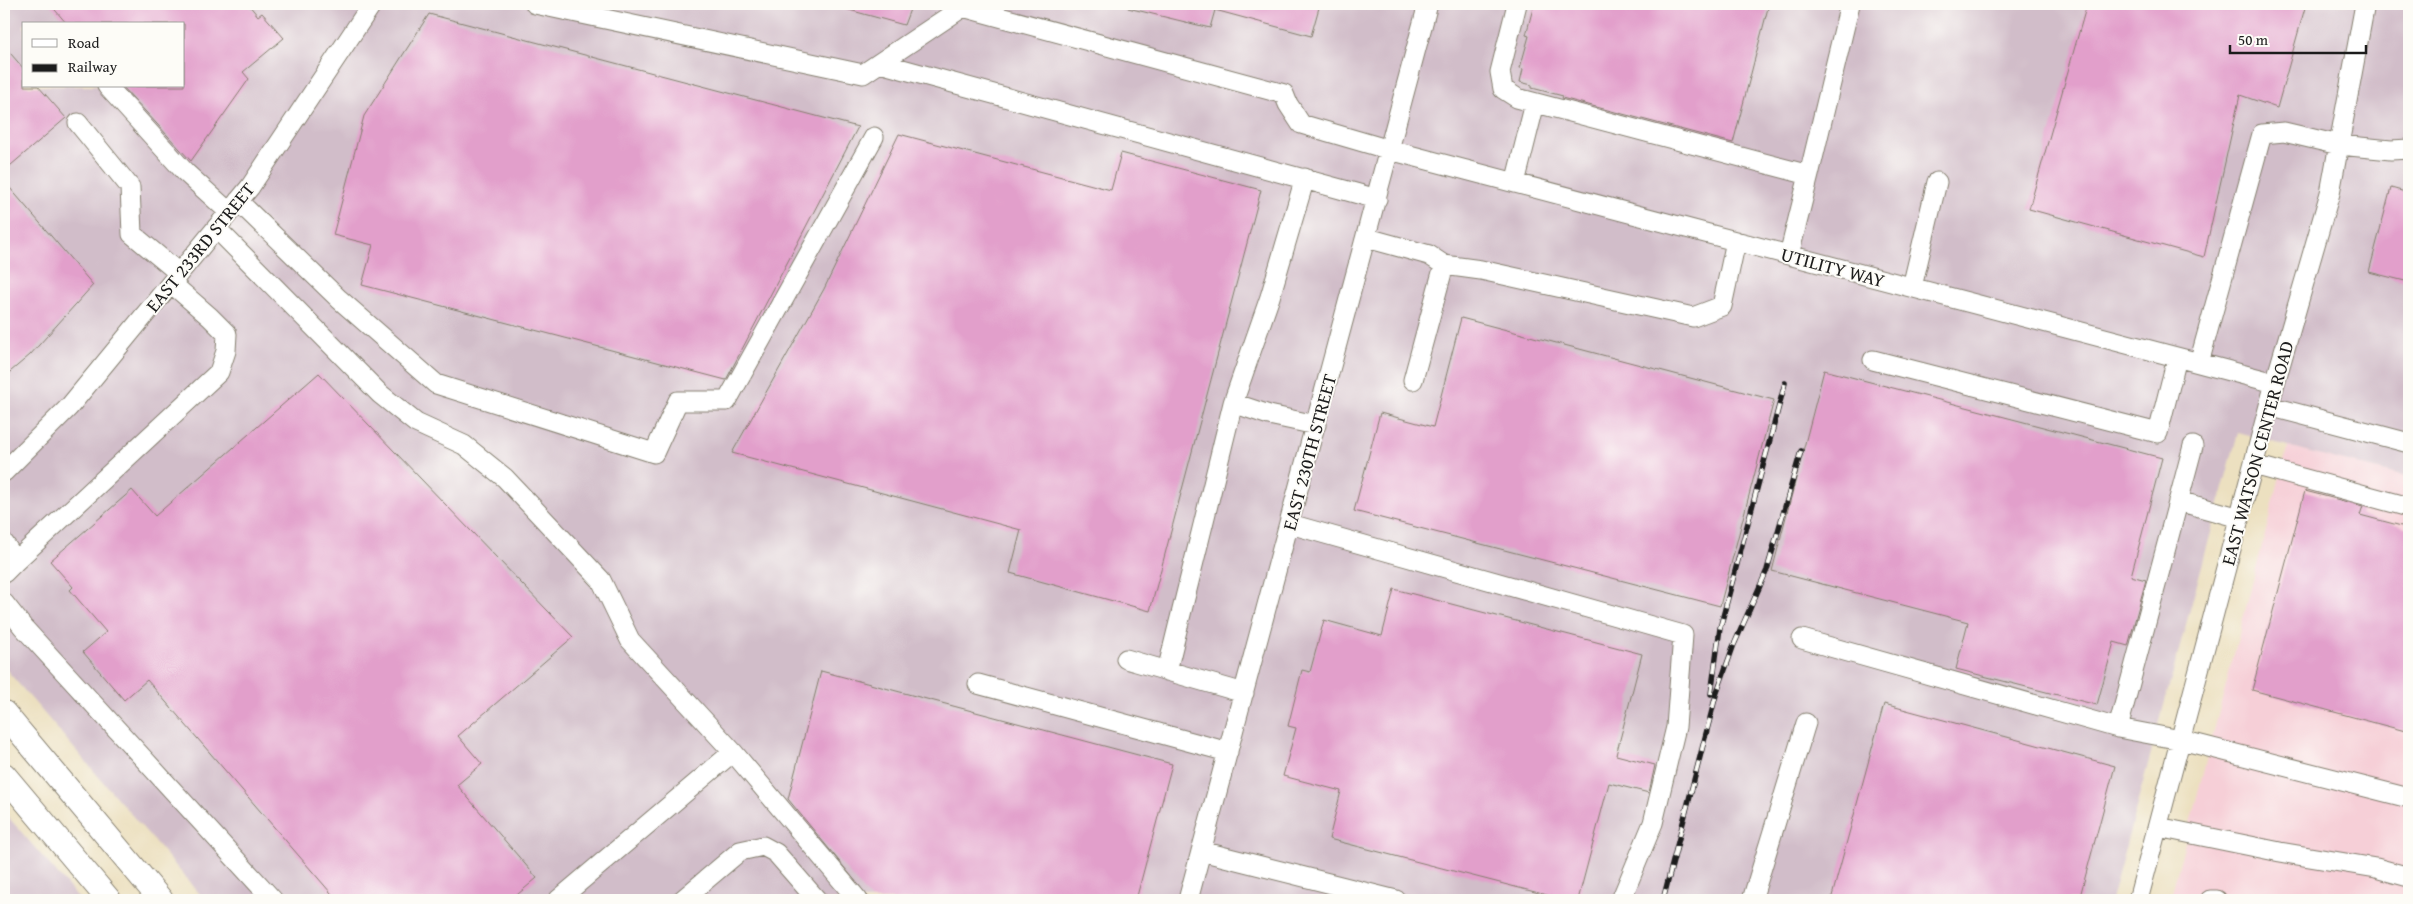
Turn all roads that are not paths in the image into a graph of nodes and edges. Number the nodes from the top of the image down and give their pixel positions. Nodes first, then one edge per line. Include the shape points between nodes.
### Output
1 (372, 4) edge
2 (535, 4) edge
3 (1428, 4) edge
4 (1517, 4) edge
5 (1850, 4) edge
6 (2365, 4) edge
7 (880, 63) junction
8 (109, 88) edge
9 (1535, 103) junction
10 (78, 123) dead end
11 (874, 136) dead end
12 (2339, 145) junction
13 (2409, 149) edge
14 (1390, 150) junction
15 (1809, 175) junction
16 (1304, 178) junction
17 (1937, 182) dead end
18 (1515, 183) junction
19 (1377, 199) junction
20 (234, 207) junction
21 (216, 228) junction
22 (1367, 238) junction
23 (1736, 241) junction
24 (1789, 255) junction
25 (1444, 265) junction
26 (175, 278) junction
27 (1912, 287) junction
28 (2177, 358) junction
29 (1873, 360) dead end
30 (2199, 363) junction
31 (1412, 380) dead end
32 (2275, 383) junction
33 (1233, 403) junction
34 (2269, 406) junction
35 (1316, 425) junction
36 (2409, 443) edge
37 (2193, 446) dead end
38 (2254, 465) junction
39 (4, 472) edge
40 (2178, 501) junction
41 (2409, 507) edge
42 (2240, 518) junction
43 (1290, 524) junction
44 (4, 543) edge
45 (10, 567) edge
46 (4, 603) edge
47 (1802, 639) dead end
48 (1126, 659) dead end
49 (1167, 671) junction
50 (978, 684) dead end
51 (1244, 693) junction
52 (4, 713) edge
53 (1806, 724) dead end
54 (2118, 728) junction
55 (2181, 740) junction
56 (733, 752) junction
57 (1228, 752) junction
58 (4, 775) edge
59 (2409, 798) edge
60 (2158, 827) junction
61 (1201, 851) junction
62 (2409, 877) edge
63 (109, 900) edge
64 (161, 900) edge
65 (272, 900) edge
66 (558, 900) edge
67 (682, 900) edge
68 (817, 900) edge
69 (858, 900) edge
70 (1188, 900) edge
71 (1396, 900) edge
72 (1621, 900) edge
73 (1752, 900) edge
74 (2138, 900) edge
75 (2210, 900) edge
76 (2217, 900) edge

1 - 20 street, EAST 233RD STREET
2 - 7 street, UTILITY WAY via 864,74
3 - 14 street, EAST 230TH STREET
4 - 9 street via 1500,72 1503,89 1517,98
5 - 15 street
6 - 12 street, EAST WATSON CENTER ROAD
7 - 14 street, UTILITY WAY via 962,7 1284,94 1301,124
7 - 16 street
8 - 20 street via 185,172
9 - 15 street
9 - 18 street
10 - 26 street via 130,187 132,234
11 - 20 street via 727,401 678,401 654,452 436,384
12 - 13 street
12 - 30 street via 2284,132 2262,134
12 - 32 street, EAST WATSON CENTER ROAD via 2330,193
14 - 18 street, UTILITY WAY
14 - 19 street, EAST 230TH STREET
15 - 24 street
16 - 19 street
16 - 33 street via 1270,297
17 - 27 street
18 - 23 street, UTILITY WAY
19 - 22 street, EAST 230TH STREET
20 - 21 street, EAST 233RD STREET
21 - 26 street, EAST 233RD STREET
21 - 56 street via 380,394 416,422 464,445 505,478 601,580 630,640
22 - 25 street via 1429,255
22 - 35 street, EAST 230TH STREET
23 - 24 street, UTILITY WAY
23 - 25 street via 1722,306 1693,317 1481,270
24 - 27 street, UTILITY WAY
25 - 31 street
26 - 39 street, EAST 233RD STREET via 69,407
26 - 45 street via 227,334 226,351 219,372
27 - 28 street, UTILITY WAY
28 - 29 street via 2158,433
28 - 30 street, UTILITY WAY
30 - 32 street, UTILITY WAY
32 - 34 street, EAST WATSON CENTER ROAD
33 - 35 street
33 - 49 street
34 - 36 street
34 - 38 street, EAST WATSON CENTER ROAD
35 - 43 street, EAST 230TH STREET
37 - 40 street
38 - 41 street
38 - 42 street, EAST WATSON CENTER ROAD
40 - 42 street
40 - 54 street
42 - 55 street, EAST WATSON CENTER ROAD
43 - 51 street, EAST 230TH STREET
43 - 72 street via 1683,635 1676,727 1652,823
44 - 45 street
46 - 65 street
47 - 54 street
48 - 49 street
49 - 51 street
50 - 57 street
51 - 57 street, EAST 230TH STREET
52 - 64 main road
53 - 73 street
54 - 55 street
55 - 59 street
55 - 60 street, EAST WATSON CENTER ROAD
56 - 66 street
56 - 69 street
57 - 61 street, EAST 230TH STREET
58 - 63 main road
60 - 62 street
60 - 74 street, EAST WATSON CENTER ROAD
61 - 70 street, EAST 230TH STREET
61 - 71 street
67 - 68 street via 740,851 763,846 776,853
75 - 76 street

